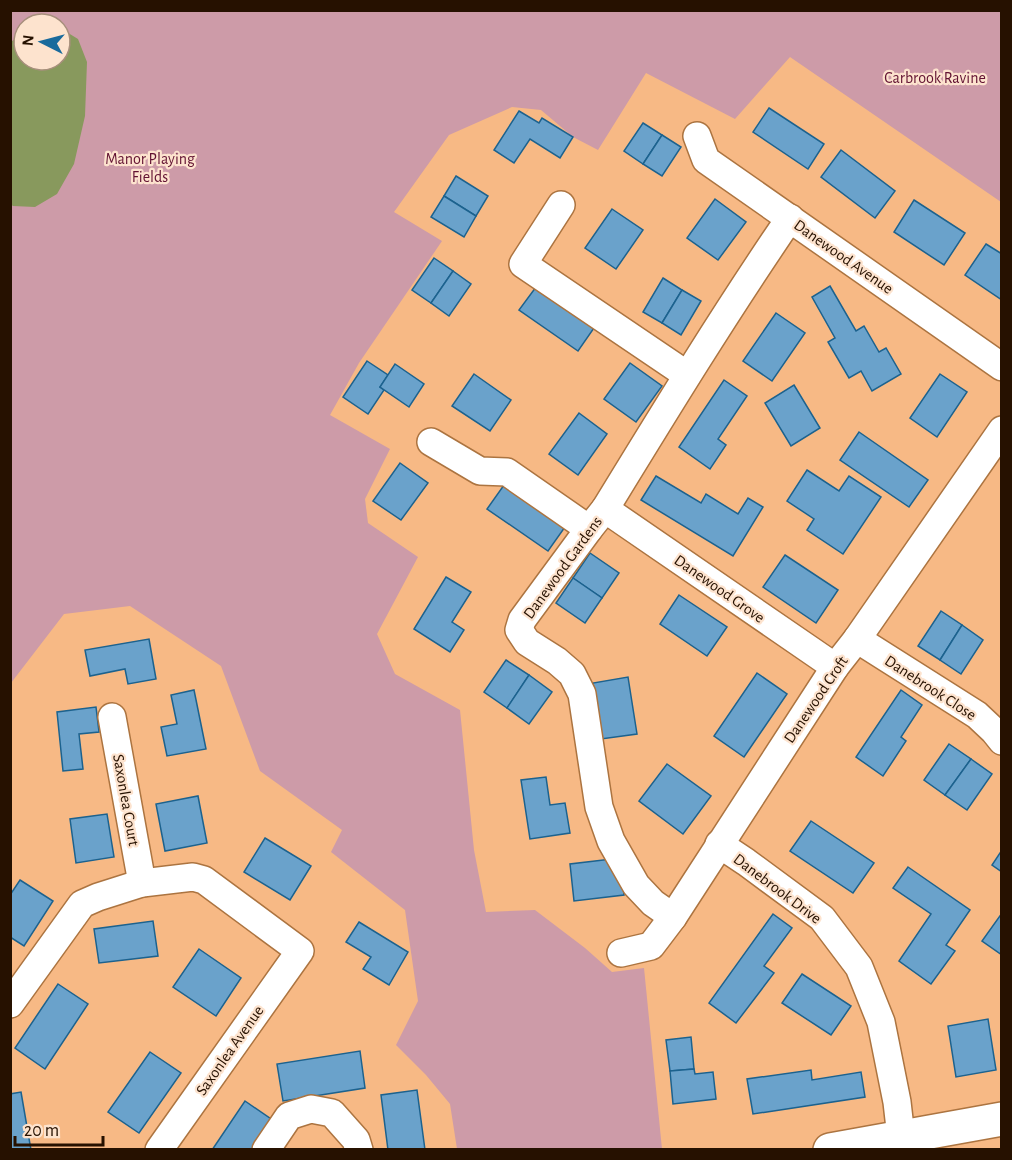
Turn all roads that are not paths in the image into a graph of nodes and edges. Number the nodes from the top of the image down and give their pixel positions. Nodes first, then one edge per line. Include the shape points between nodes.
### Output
1 (697, 136) dead end
2 (561, 205) dead end
3 (790, 218) junction
4 (1002, 367) edge
5 (687, 375) junction
6 (1002, 430) edge
7 (431, 442) dead end
8 (597, 519) junction
9 (857, 639) junction
10 (836, 668) junction
11 (112, 717) dead end
12 (1002, 741) edge
13 (719, 844) junction
14 (142, 883) junction
15 (673, 917) junction
16 (621, 953) dead end
17 (10, 1004) edge
18 (1002, 1119) edge
19 (887, 1142) edge
20 (159, 1149) edge
21 (266, 1149) edge
22 (359, 1149) edge
23 (830, 1149) edge

1 - 3 street, Danewood Avenue via 706,160
2 - 5 street via 524,264
3 - 4 street, Danewood Avenue
3 - 5 street, Danewood Gardens
5 - 8 street, Danewood Gardens
6 - 9 street, Danewood Croft
7 - 8 street, Danewood Grove via 480,471 507,472
8 - 10 street, Danewood Grove
8 - 15 street, Danewood Gardens via 522,620 519,630 527,642 572,674 582,694 599,807 611,841 636,885
9 - 10 street, Danewood Croft
9 - 12 street, Danebrook Close via 977,715
10 - 13 street, Danewood Croft
11 - 14 street, Saxonlea Court
13 - 15 street, Danewood Croft
13 - 19 street, Danebrook Drive via 822,918 859,967 881,1022 897,1102
14 - 17 street via 82,904
14 - 20 street, Saxonlea Avenue via 193,877 204,880 300,951
15 - 16 street, Danewood Croft via 651,946
18 - 19 street
19 - 23 street
21 - 22 street via 289,1116 311,1109 332,1113

